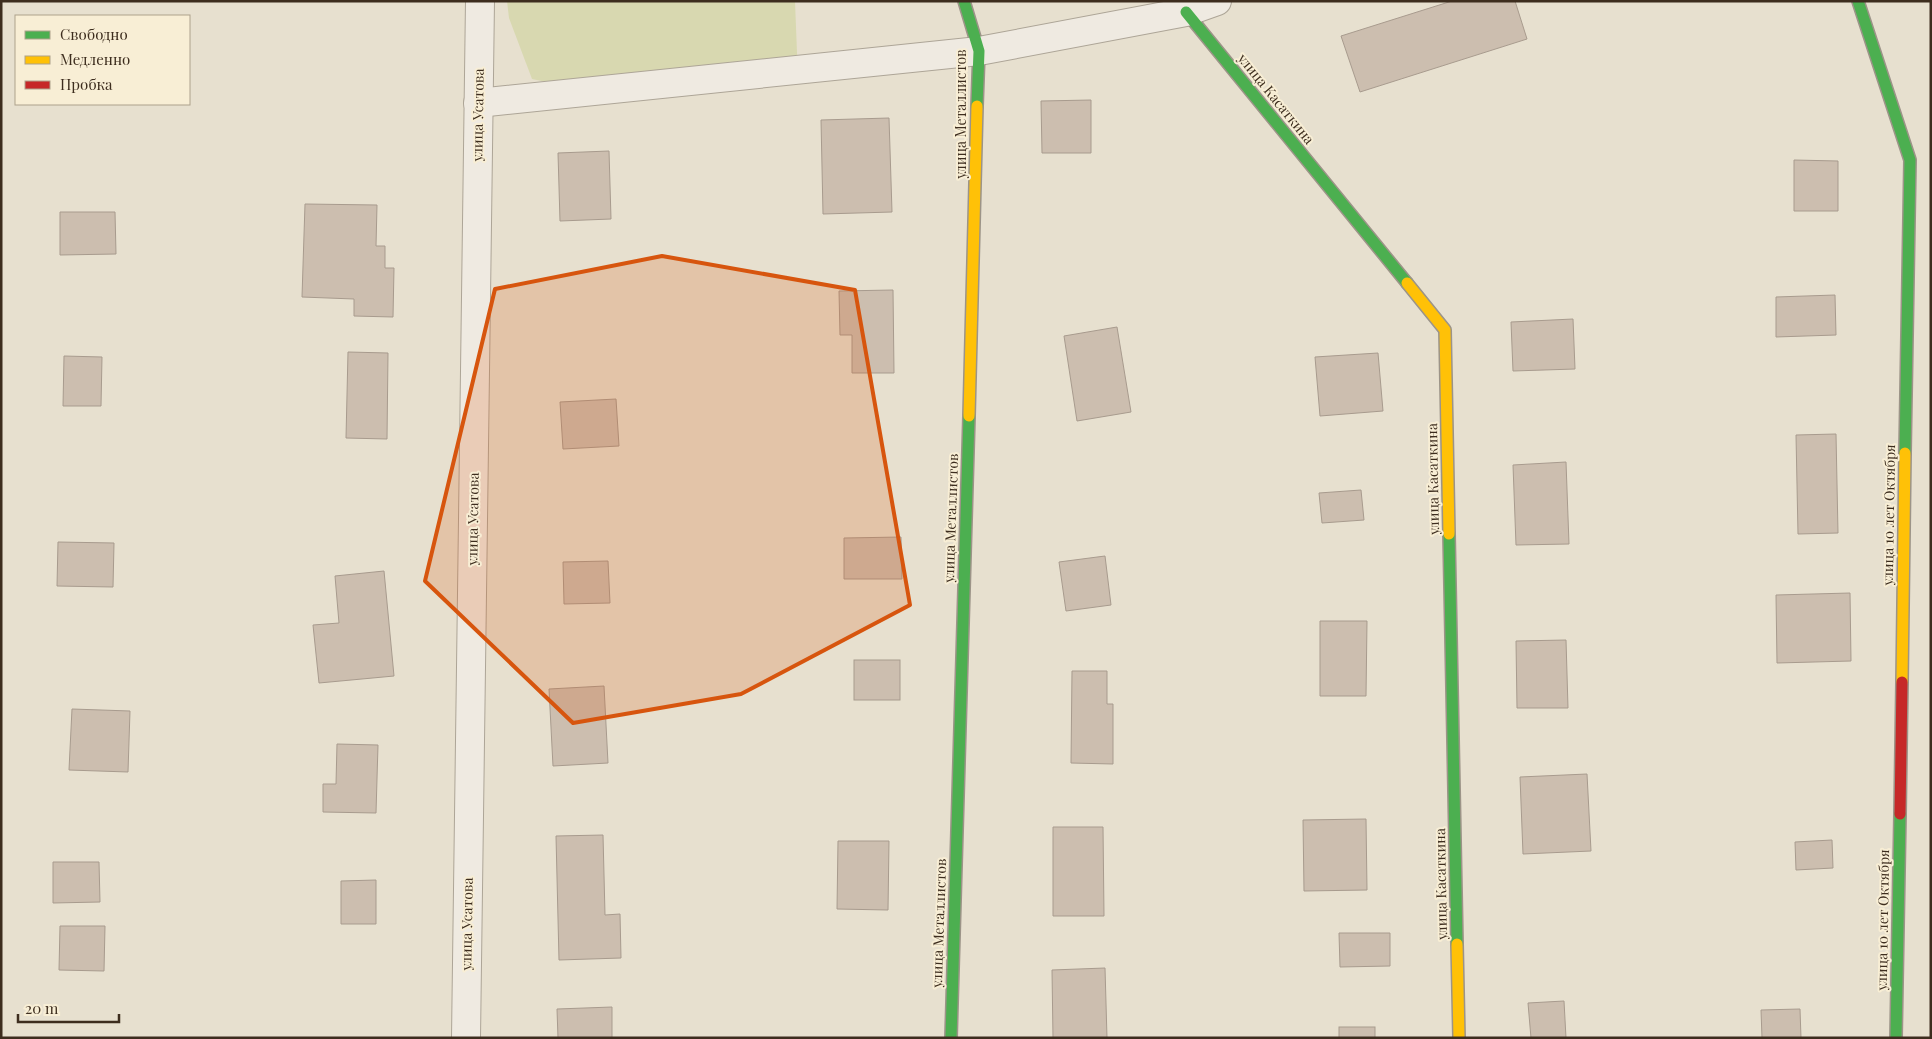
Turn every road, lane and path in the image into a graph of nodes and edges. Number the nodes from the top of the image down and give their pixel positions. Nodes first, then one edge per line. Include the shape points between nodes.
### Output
1 (480, 1) edge
2 (964, 1) edge
3 (1217, 1) edge
4 (1858, 1) edge
5 (1186, 12) junction
6 (979, 51) junction
7 (478, 103) junction
8 (466, 1038) edge
9 (951, 1038) edge
10 (1459, 1038) edge
11 (1896, 1038) edge

1 - 7 street, улица Усатова
2 - 6 street, улица Металлистов
3 - 5 street
4 - 11 street, улица 10 лет Октября via 1910,160
5 - 6 street
5 - 10 street, улица Касаткина via 1446,330
6 - 7 street
6 - 9 street, улица Металлистов
7 - 8 street, улица Усатова

